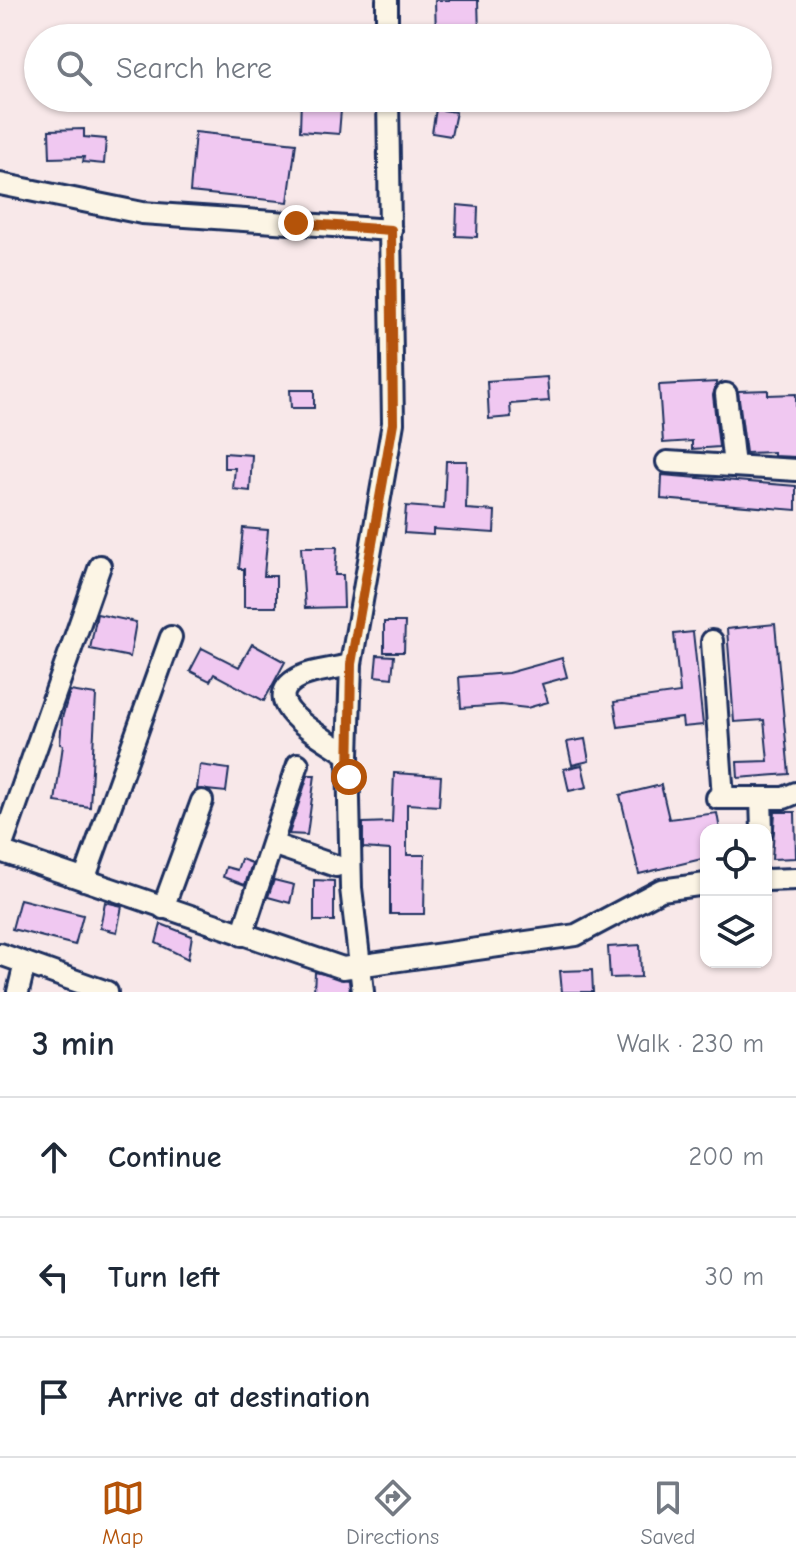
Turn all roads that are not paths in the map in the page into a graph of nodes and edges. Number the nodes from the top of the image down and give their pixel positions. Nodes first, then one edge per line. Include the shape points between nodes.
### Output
1 (387, 0) edge
2 (387, 24) edge
3 (388, 112) edge
4 (0, 184) edge
5 (391, 230) junction
6 (726, 394) dead end
7 (667, 462) dead end
8 (734, 466) junction
9 (796, 470) edge
10 (100, 566) dead end
11 (171, 637) dead end
12 (712, 641) dead end
13 (351, 664) junction
14 (348, 755) junction
15 (298, 764) dead end
16 (796, 793) edge
17 (761, 798) junction
18 (202, 801) dead end
19 (762, 824) edge
20 (272, 844) junction
21 (0, 851) edge
22 (336, 866) dead end
23 (796, 879) edge
24 (84, 880) junction
25 (772, 880) edge
26 (700, 885) edge
27 (163, 908) junction
28 (242, 935) junction
29 (0, 954) edge
30 (25, 963) junction
31 (360, 965) junction
32 (18, 992) edge
33 (107, 992) edge
34 (363, 992) edge

1 - 2 street
3 - 5 street
4 - 5 street via 142,213
5 - 13 street via 393,423
6 - 8 street
7 - 8 street
8 - 9 street
10 - 21 street
11 - 24 street
12 - 17 street via 720,798
13 - 14 street
13 - 14 street via 306,674 292,682 282,698 296,718
14 - 31 street via 351,888
15 - 20 street
16 - 17 street
17 - 19 street
18 - 27 street
20 - 22 street
20 - 28 street
21 - 24 street
23 - 25 street
24 - 27 street
26 - 31 street via 661,890 576,935
27 - 28 street
28 - 31 street via 320,963
29 - 30 street
30 - 32 street
30 - 33 street
31 - 34 street

